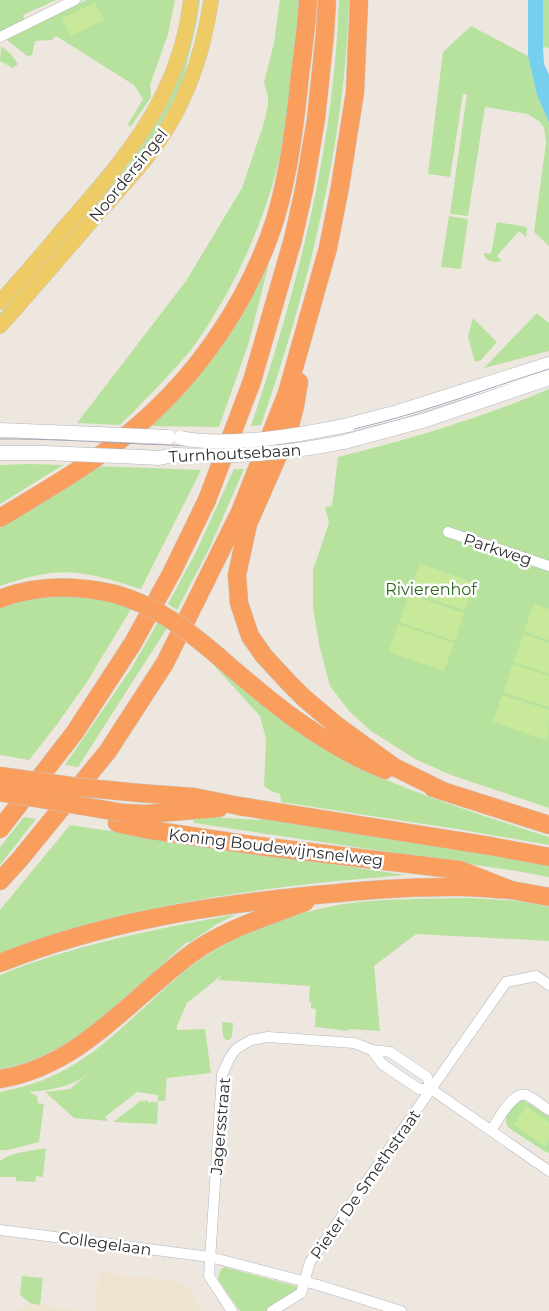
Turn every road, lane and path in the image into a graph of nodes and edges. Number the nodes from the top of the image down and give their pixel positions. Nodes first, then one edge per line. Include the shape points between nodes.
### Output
1 (75, 0) edge
2 (191, 0) edge
3 (211, 0) edge
4 (308, 0) edge
5 (327, 0) edge
6 (359, 0) edge
7 (0, 37) edge
8 (0, 302) edge
9 (309, 317) junction
10 (0, 326) edge
11 (549, 364) edge
12 (549, 378) edge
13 (0, 430) edge
14 (0, 453) edge
15 (0, 518) edge
16 (448, 532) dead end
17 (549, 566) edge
18 (0, 599) edge
19 (0, 776) edge
20 (443, 791) junction
21 (0, 792) edge
22 (0, 804) edge
23 (239, 806) junction
24 (121, 818) junction
25 (549, 825) edge
26 (0, 829) edge
27 (549, 857) edge
28 (0, 881) edge
29 (511, 890) junction
30 (327, 894) junction
31 (549, 897) edge
32 (0, 963) edge
33 (549, 985) edge
34 (0, 1079) edge
35 (431, 1089) junction
36 (549, 1110) edge
37 (491, 1130) junction
38 (548, 1169) edge
39 (0, 1230) edge
40 (210, 1257) junction
41 (305, 1281) junction
42 (232, 1311) edge
43 (272, 1311) edge
44 (401, 1311) edge

1 - 7 street
2 - 8 main road, Noordersingel via 180,53 148,124 122,162
3 - 10 main road, Noordersingel via 203,42 188,89 160,138
4 - 15 highway via 294,131 282,193 258,263 234,310 191,370 140,424 99,455
5 - 26 highway via 316,119 293,239 252,381 207,500 133,643 75,732
6 - 9 highway via 355,92 342,178 328,248
9 - 20 highway via 288,433 248,524 237,575 238,603 250,636 264,656 304,698 394,766
9 - 28 highway via 287,393 240,512 164,663 108,751
11 - 13 main road, Turnhoutsebaan, bridge via 398,412 304,433 199,441
12 - 14 main road, Turnhoutsebaan, bridge via 426,420 310,449 260,455 174,455 159,458
16 - 17 street, Parkweg
18 - 20 highway, bridge via 23,591 77,587 135,600 167,616 282,711 335,746 377,767
19 - 23 highway, bridge via 78,787 194,797
20 - 25 highway
21 - 24 highway, bridge
22 - 24 highway, Koning Boudewijnsnelweg
23 - 24 highway
23 - 27 highway
24 - 29 highway, Koning Boudewijnsnelweg via 144,829 460,870
29 - 30 highway via 461,887
29 - 31 highway, Koning Boudewijnsnelweg
30 - 32 highway via 245,902 149,920 46,946
30 - 34 highway via 220,936 182,961 75,1049 24,1074
33 - 35 street, Pieter De Smethstraat via 536,976 506,982
35 - 37 street, Jagersstraat
35 - 40 street, Jagersstraat via 426,1077 390,1052 354,1043 268,1037 243,1043 228,1059 222,1075
35 - 41 street, Pieter De Smethstraat via 310,1262
36 - 37 street via 527,1096 519,1095
37 - 38 street, Jagersstraat
39 - 40 street, Collegelaan
40 - 41 street, Collegelaan
40 - 42 street via 209,1276
41 - 43 street via 301,1293
41 - 44 street, Collegelaan

